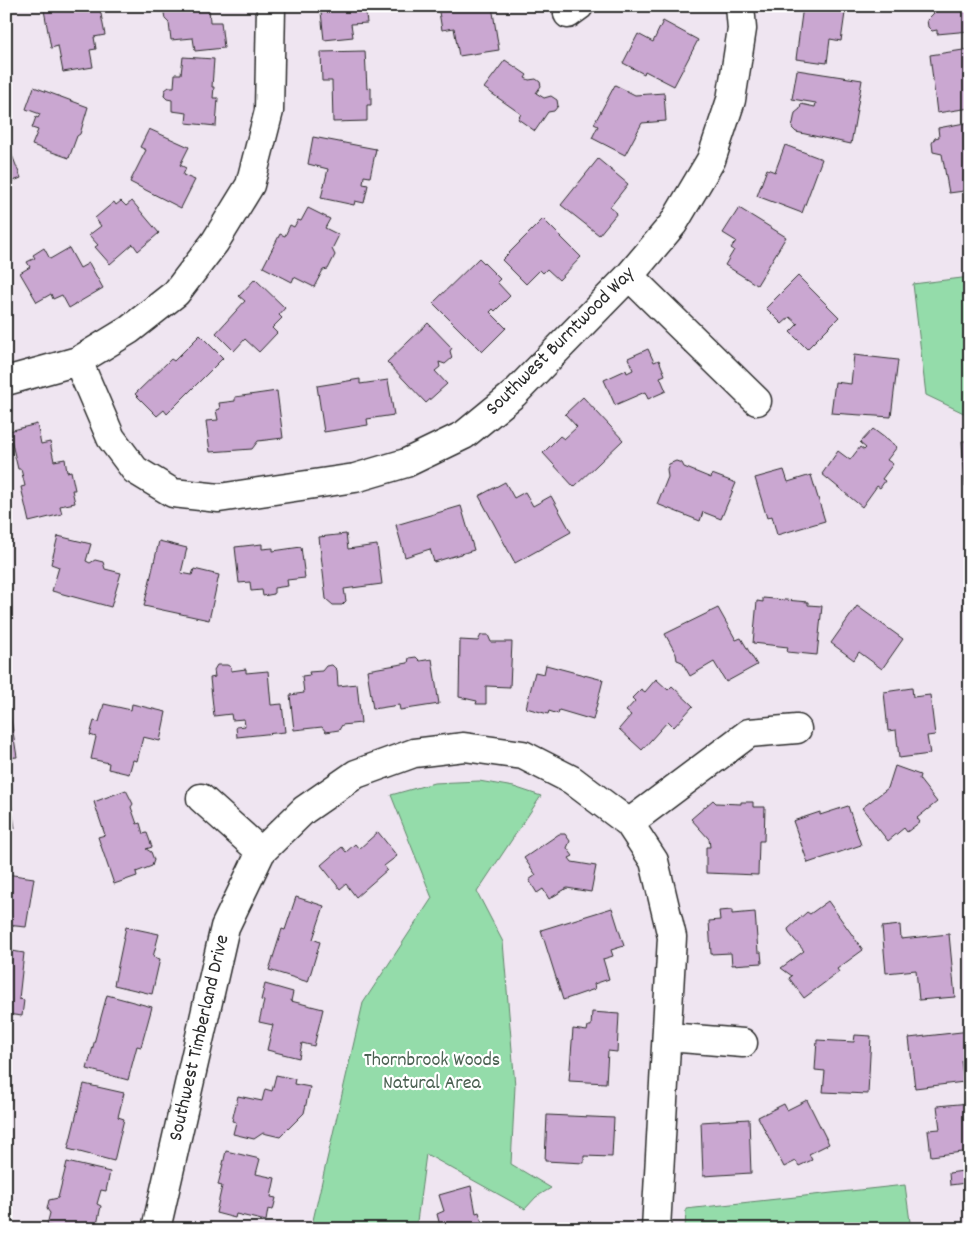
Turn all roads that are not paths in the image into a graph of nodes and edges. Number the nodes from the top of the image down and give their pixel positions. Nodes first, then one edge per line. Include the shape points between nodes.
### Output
1 (271, 6) edge
2 (740, 6) edge
3 (629, 276) junction
4 (78, 360) junction
5 (6, 381) edge
6 (756, 401) dead end
7 (797, 729) dead end
8 (201, 798) dead end
9 (629, 823) junction
10 (261, 852) junction
11 (668, 1037) junction
12 (743, 1043) dead end
13 (156, 1229) edge
14 (656, 1229) edge

1 - 4 street via 269,111 250,185 215,242 176,293 128,330
2 - 3 street, Southwest Burntwood Way via 742,29 731,100 711,160 673,224
3 - 4 street, Southwest Burntwood Way via 514,394 464,435 406,463 355,478 219,498 173,493 135,470 111,438
3 - 6 street
4 - 5 street
7 - 9 street via 749,733
8 - 10 street
9 - 10 street, Southwest Timberland Drive via 572,780 523,756 477,748 439,749 414,753 356,774 304,810
9 - 11 street, Southwest Timberland Drive via 654,861 672,937
10 - 13 street, Southwest Timberland Drive via 225,927
11 - 12 street
11 - 14 street, Southwest Timberland Drive

